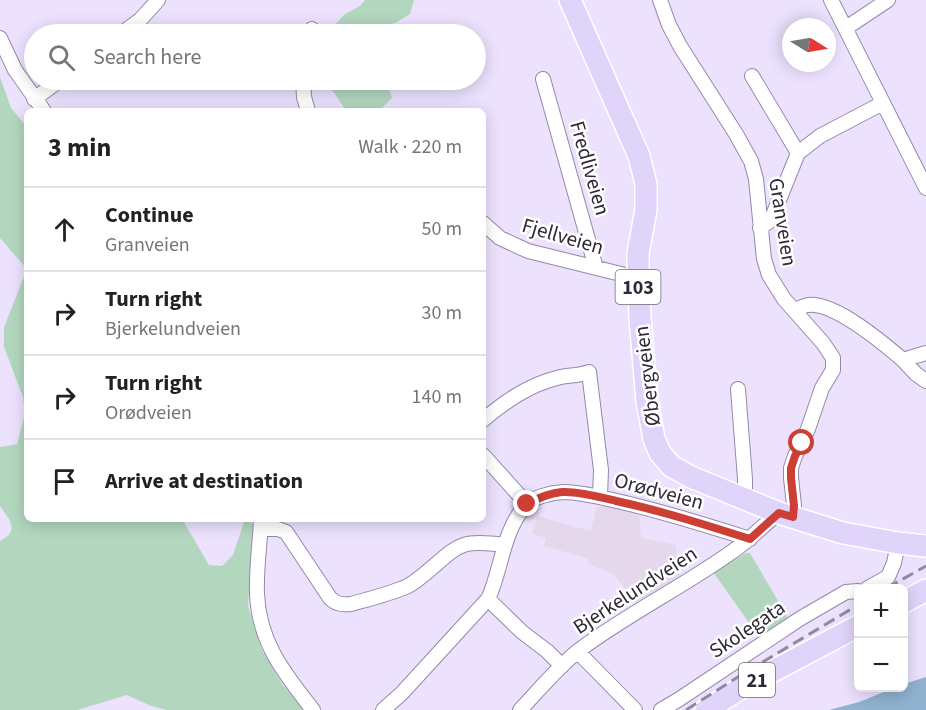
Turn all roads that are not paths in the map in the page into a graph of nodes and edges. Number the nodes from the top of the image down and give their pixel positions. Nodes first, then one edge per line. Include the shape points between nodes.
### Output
1 (570, 0) edge
2 (661, 0) edge
3 (831, 0) edge
4 (888, 0) edge
5 (155, 2) edge
6 (135, 24) edge
7 (846, 28) junction
8 (0, 38) edge
9 (752, 76) dead end
10 (543, 79) dead end
11 (24, 84) edge
12 (28, 90) edge
13 (46, 90) edge
14 (304, 90) edge
15 (34, 99) junction
16 (883, 103) junction
17 (42, 108) edge
18 (307, 108) edge
19 (798, 153) junction
20 (926, 188) edge
21 (486, 226) edge
22 (760, 228) junction
23 (596, 268) junction
24 (638, 278) junction
25 (795, 310) junction
26 (926, 353) edge
27 (903, 360) junction
28 (926, 381) edge
29 (738, 389) dead end
30 (486, 418) edge
31 (486, 458) edge
32 (600, 497) junction
33 (745, 499) junction
34 (527, 504) junction
35 (786, 515) junction
36 (261, 524) edge
37 (750, 539) junction
38 (898, 543) junction
39 (504, 545) junction
40 (926, 546) edge
41 (875, 584) edge
42 (926, 590) edge
43 (854, 591) edge
44 (908, 599) edge
45 (488, 600) junction
46 (854, 629) edge
47 (578, 652) junction
48 (562, 666) junction
49 (313, 710) edge
50 (383, 710) edge
51 (520, 710) edge
52 (635, 710) edge
53 (661, 710) edge
54 (706, 710) edge

1 - 24 main road, Øbergveien / 103 via 643,170 647,197
2 - 22 street, Granveien via 680,46 751,161
3 - 7 street
4 - 7 street
5 - 6 street
7 - 16 street
8 - 11 street
9 - 19 street
10 - 23 street, Fredliveien
12 - 15 street
13 - 15 street
14 - 18 street
15 - 17 street
16 - 19 street via 820,136
16 - 20 street
19 - 22 street via 771,220
21 - 23 street, Fjellveien via 500,238 534,253
22 - 25 street, Granveien via 769,275
23 - 24 street, Fjellveien
24 - 33 main road, Øbergveien / 103 via 647,401 660,453 685,474
25 - 27 street via 809,305 832,311 871,334
25 - 35 street, Granveien via 834,362 791,468 794,506
26 - 27 street
27 - 28 street
29 - 33 street
30 - 32 street via 522,391 556,378 590,372 601,470
31 - 34 street
32 - 34 street, Orødveien via 564,492
32 - 37 street, Orødveien
33 - 35 main road, Øbergveien / 103
34 - 39 street
35 - 37 street, Bjerkelundveien
35 - 38 main road, 103 via 843,533
36 - 39 street via 286,532 330,598 345,605 409,585 462,545
36 - 49 street via 257,593 262,627 279,665
37 - 47 street, Bjerkelundveien
38 - 40 main road, 103
38 - 41 street via 888,577
39 - 45 street
42 - 44 main road
43 - 53 street, Skolegata via 846,592 801,618
45 - 48 street
45 - 50 street
46 - 54 main road, 21
47 - 48 street, Bjerkelundveien
47 - 52 street
48 - 51 street, Bjerkelundveien

